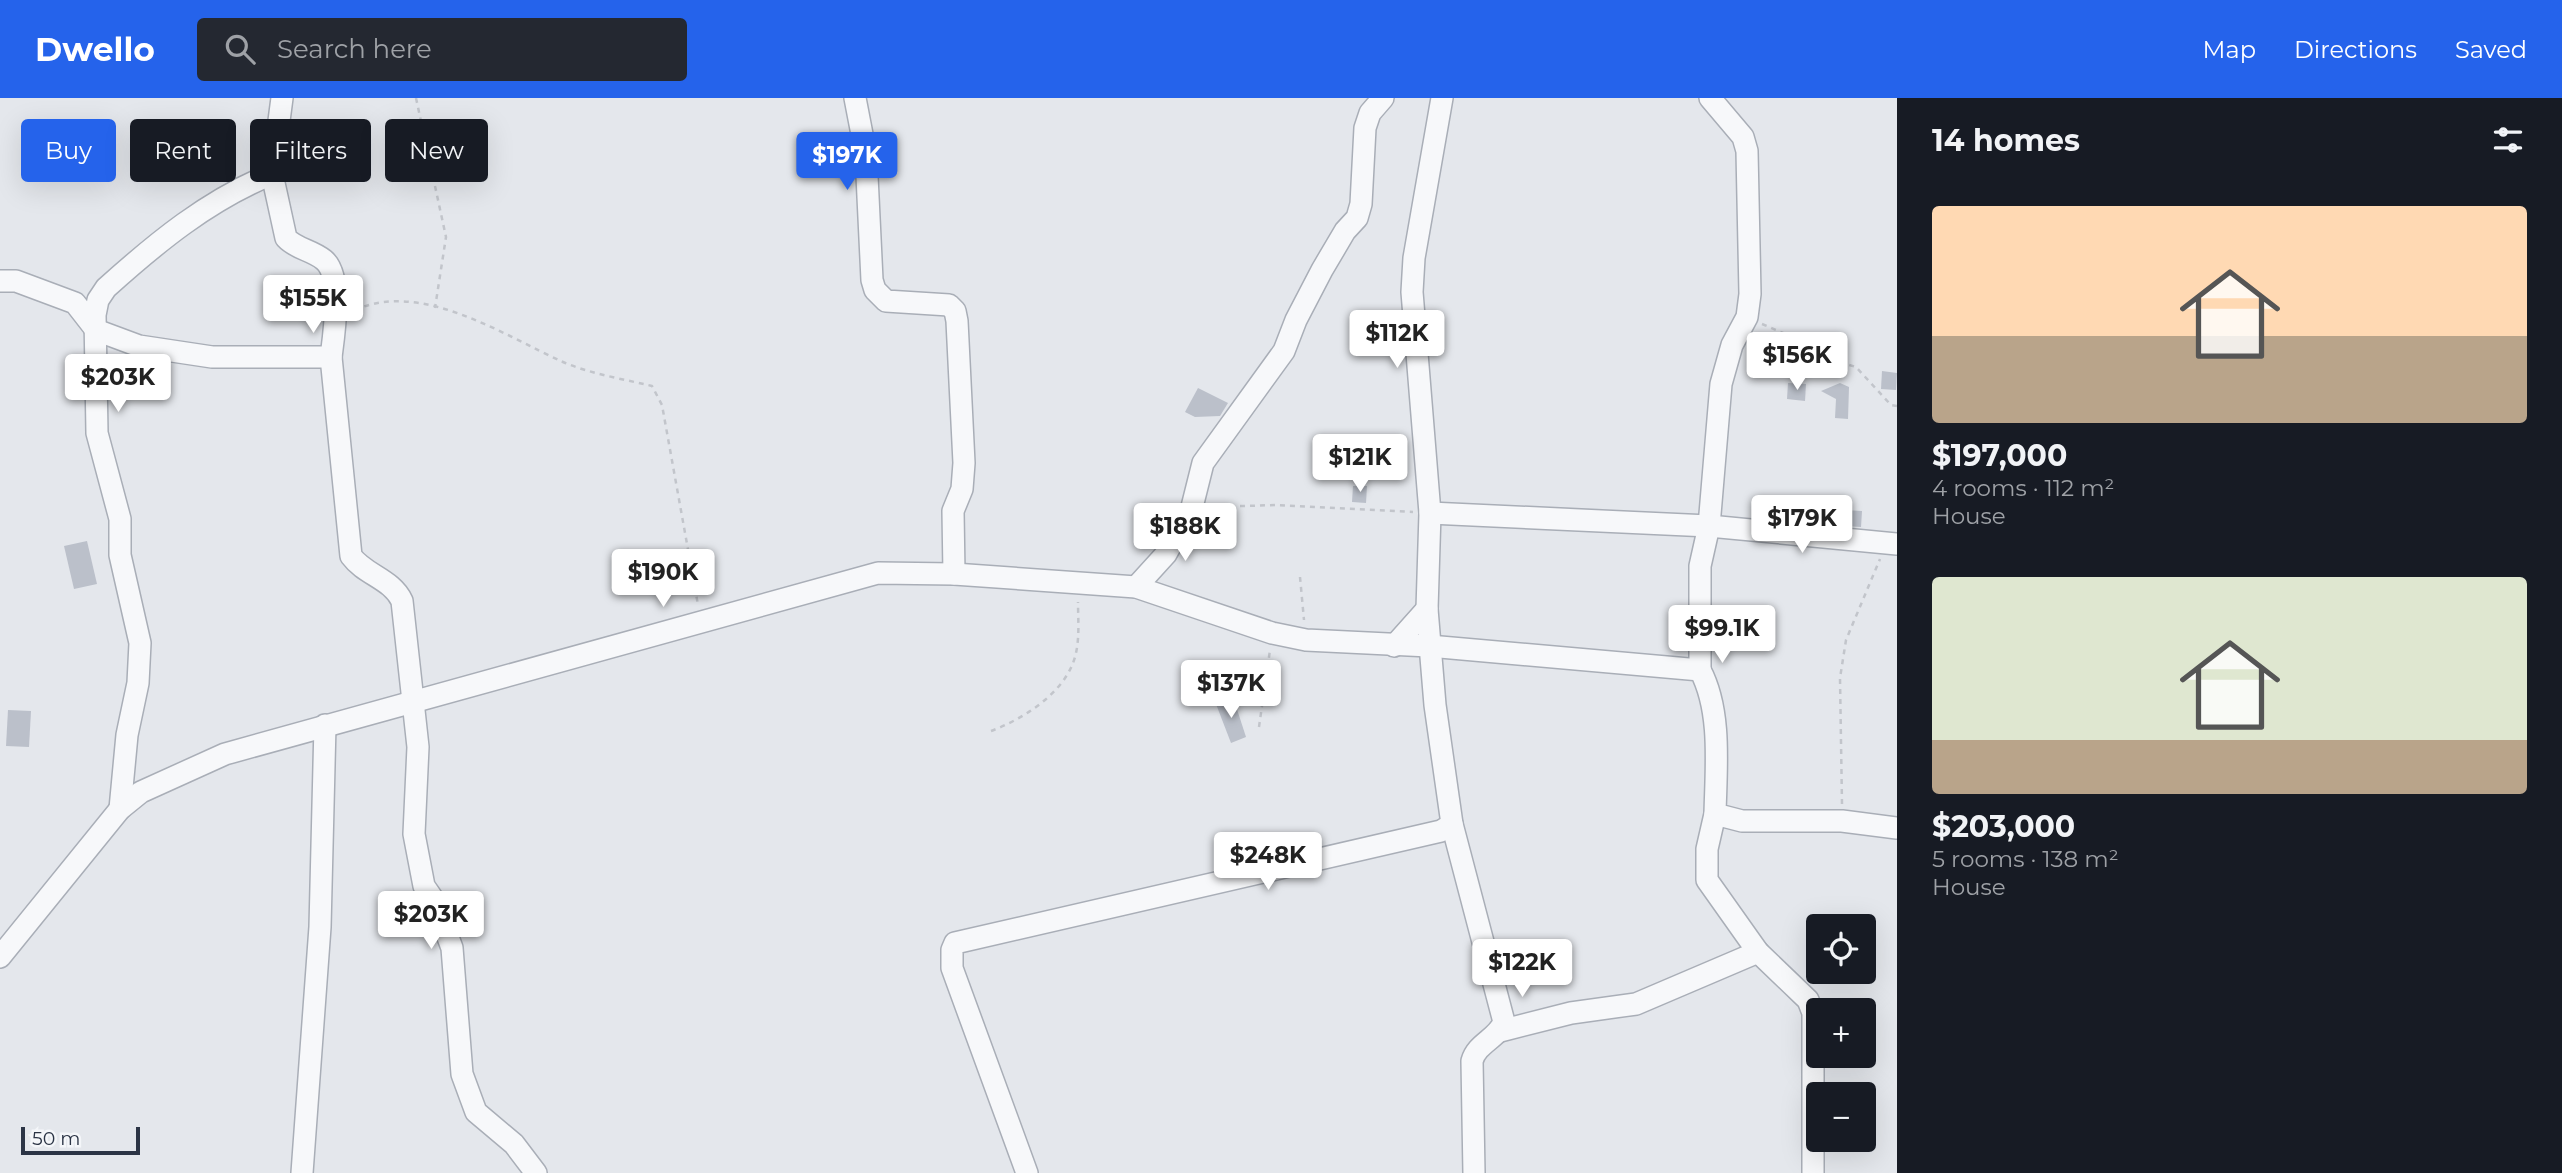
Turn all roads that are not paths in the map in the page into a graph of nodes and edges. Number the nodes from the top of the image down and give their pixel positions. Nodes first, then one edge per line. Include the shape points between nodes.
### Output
1 (282, 98) edge
2 (855, 98) edge
3 (1383, 98) edge
4 (1442, 98) edge
5 (1710, 98) edge
6 (279, 119) edge
7 (255, 182) edge
8 (274, 182) edge
9 (0, 281) edge
10 (96, 330) junction
11 (331, 357) junction
12 (1430, 513) junction
13 (1709, 526) junction
14 (1892, 543) edge
15 (954, 574) junction
16 (1136, 587) junction
17 (1427, 609) junction
18 (1394, 646) junction
19 (1429, 646) junction
20 (1700, 670) junction
21 (415, 700) junction
22 (325, 725) junction
23 (120, 809) junction
24 (1715, 814) junction
25 (1452, 824) junction
26 (1897, 828) edge
27 (1758, 952) junction
28 (0, 957) edge
29 (1500, 1031) junction
30 (302, 1173) edge
31 (536, 1173) edge
32 (1027, 1173) edge
33 (1474, 1173) edge
34 (1813, 1173) edge

1 - 6 street
2 - 15 street via 865,139 876,290 886,301 948,305 955,311 964,463 963,486 953,511
3 - 16 street via 1365,128 1360,212 1322,270 1284,351 1203,463 1192,507 1159,564
4 - 12 street via 1412,292
5 - 13 street via 1742,137 1747,151 1750,294 1746,317 1724,366
7 - 10 street via 214,202 106,288 98,300
8 - 11 street via 286,238 321,257 332,273 336,318
9 - 10 street via 16,281 75,303
10 - 11 street via 139,346 212,357
10 - 23 street via 97,433 120,519 120,555 140,643
11 - 21 street via 351,556 359,568 397,591 402,601
12 - 13 street
12 - 17 street
13 - 14 street
13 - 20 street via 1700,566
15 - 16 street
15 - 21 street via 878,573
16 - 18 street via 1272,633
17 - 18 street
17 - 19 street
18 - 19 street
19 - 20 street
19 - 25 street
20 - 24 street via 1714,717
21 - 22 street
21 - 31 street via 414,834 424,886 452,948 462,1074 476,1112 514,1144
22 - 23 street via 225,754 141,792
22 - 30 street via 320,927
23 - 28 street
24 - 26 street via 1742,821 1842,821
24 - 27 street via 1707,849 1707,880
25 - 29 street via 1503,1009
25 - 32 street via 1441,831 956,943 951,950 952,968
27 - 29 street via 1636,1004 1571,1013
27 - 34 street via 1808,1000 1813,1013
29 - 33 street via 1480,1047 1472,1061

